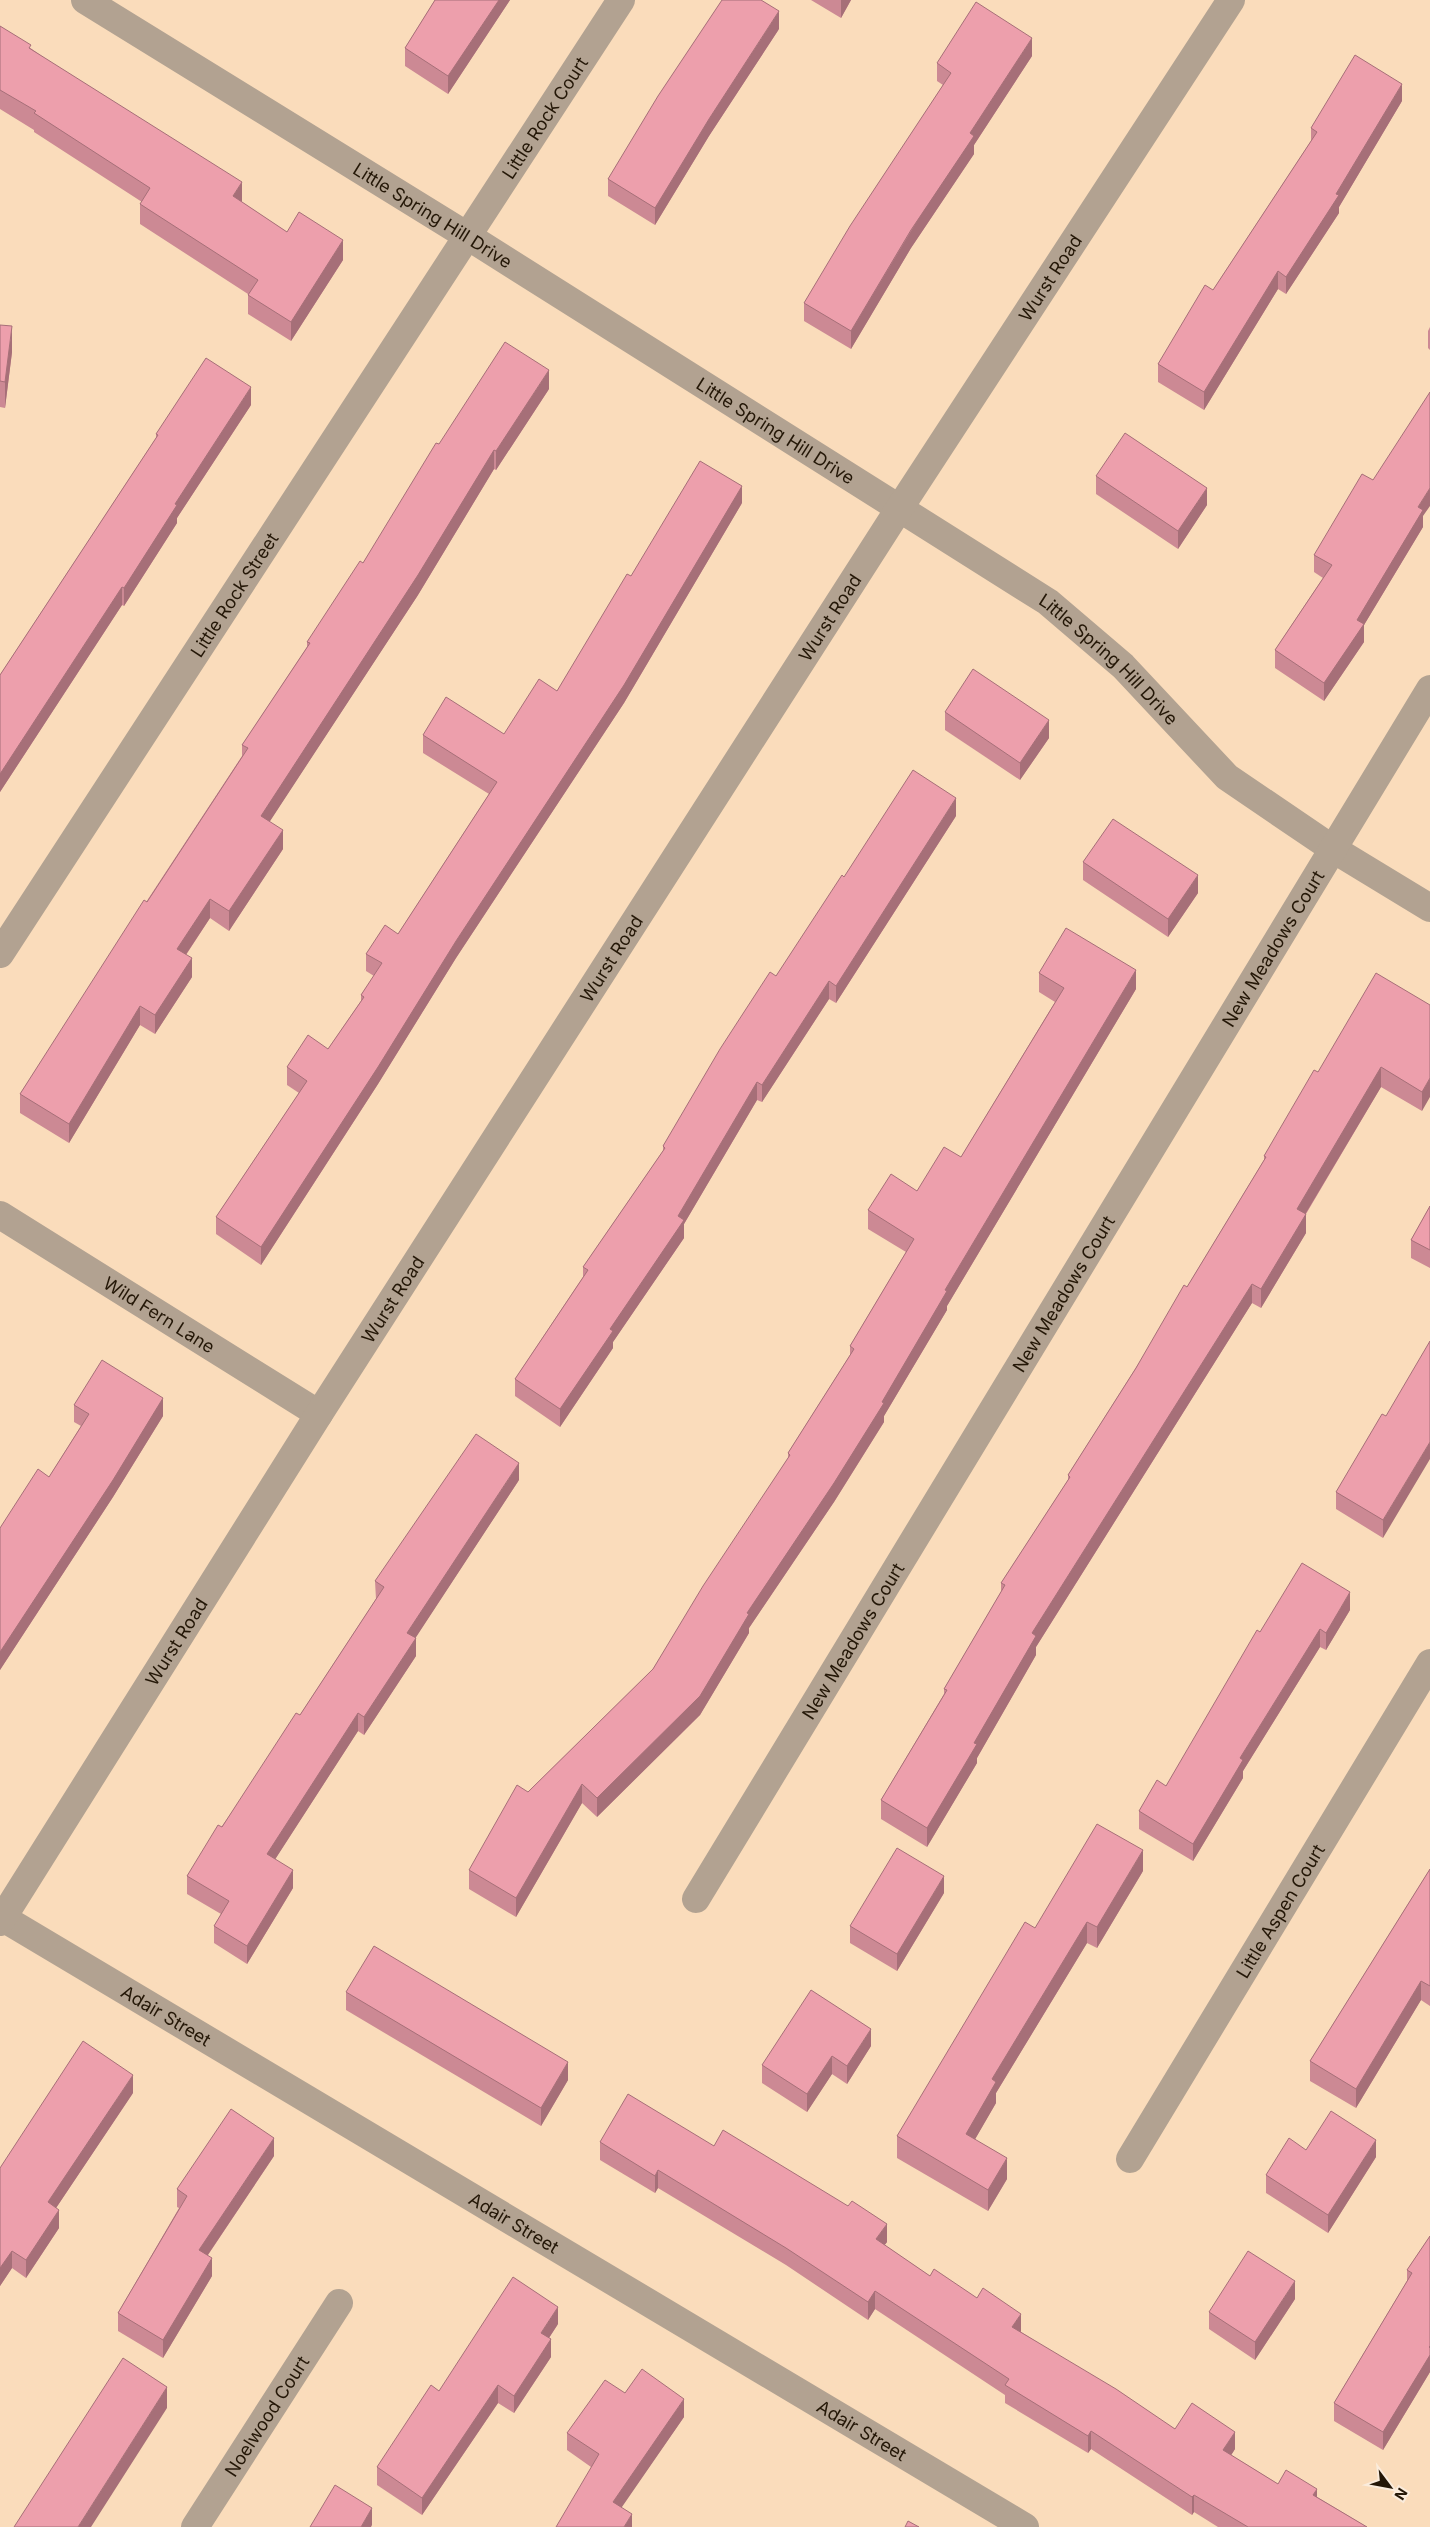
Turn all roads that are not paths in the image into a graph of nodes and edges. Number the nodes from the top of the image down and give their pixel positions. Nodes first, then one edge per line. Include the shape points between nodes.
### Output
1 (85, 0) edge
2 (622, 0) edge
3 (1231, 0) edge
4 (469, 236) junction
5 (899, 509) junction
6 (1430, 689) edge
7 (1333, 850) junction
8 (1430, 908) edge
9 (0, 954) edge
10 (0, 1215) edge
11 (319, 1414) junction
12 (1430, 1663) edge
13 (696, 1899) dead end
14 (1, 1920) edge
15 (1130, 2158) dead end
16 (339, 2304) dead end
17 (195, 2527) edge
18 (1025, 2527) edge

1 - 4 street, Little Spring Hill Drive
2 - 4 street, Little Rock Court
3 - 5 street, Wurst Road
4 - 5 street, Little Spring Hill Drive
4 - 9 street, Little Rock Street
5 - 7 street, Little Spring Hill Drive via 1048,602 1123,666 1227,778
5 - 11 street, Wurst Road
6 - 7 street, New Meadows Court
7 - 8 street, Little Spring Hill Drive
7 - 13 street, New Meadows Court
10 - 11 street, Wild Fern Lane
11 - 14 street, Wurst Road
12 - 15 street, Little Aspen Court
14 - 18 street, Adair Street
16 - 17 street, Noelwood Court

